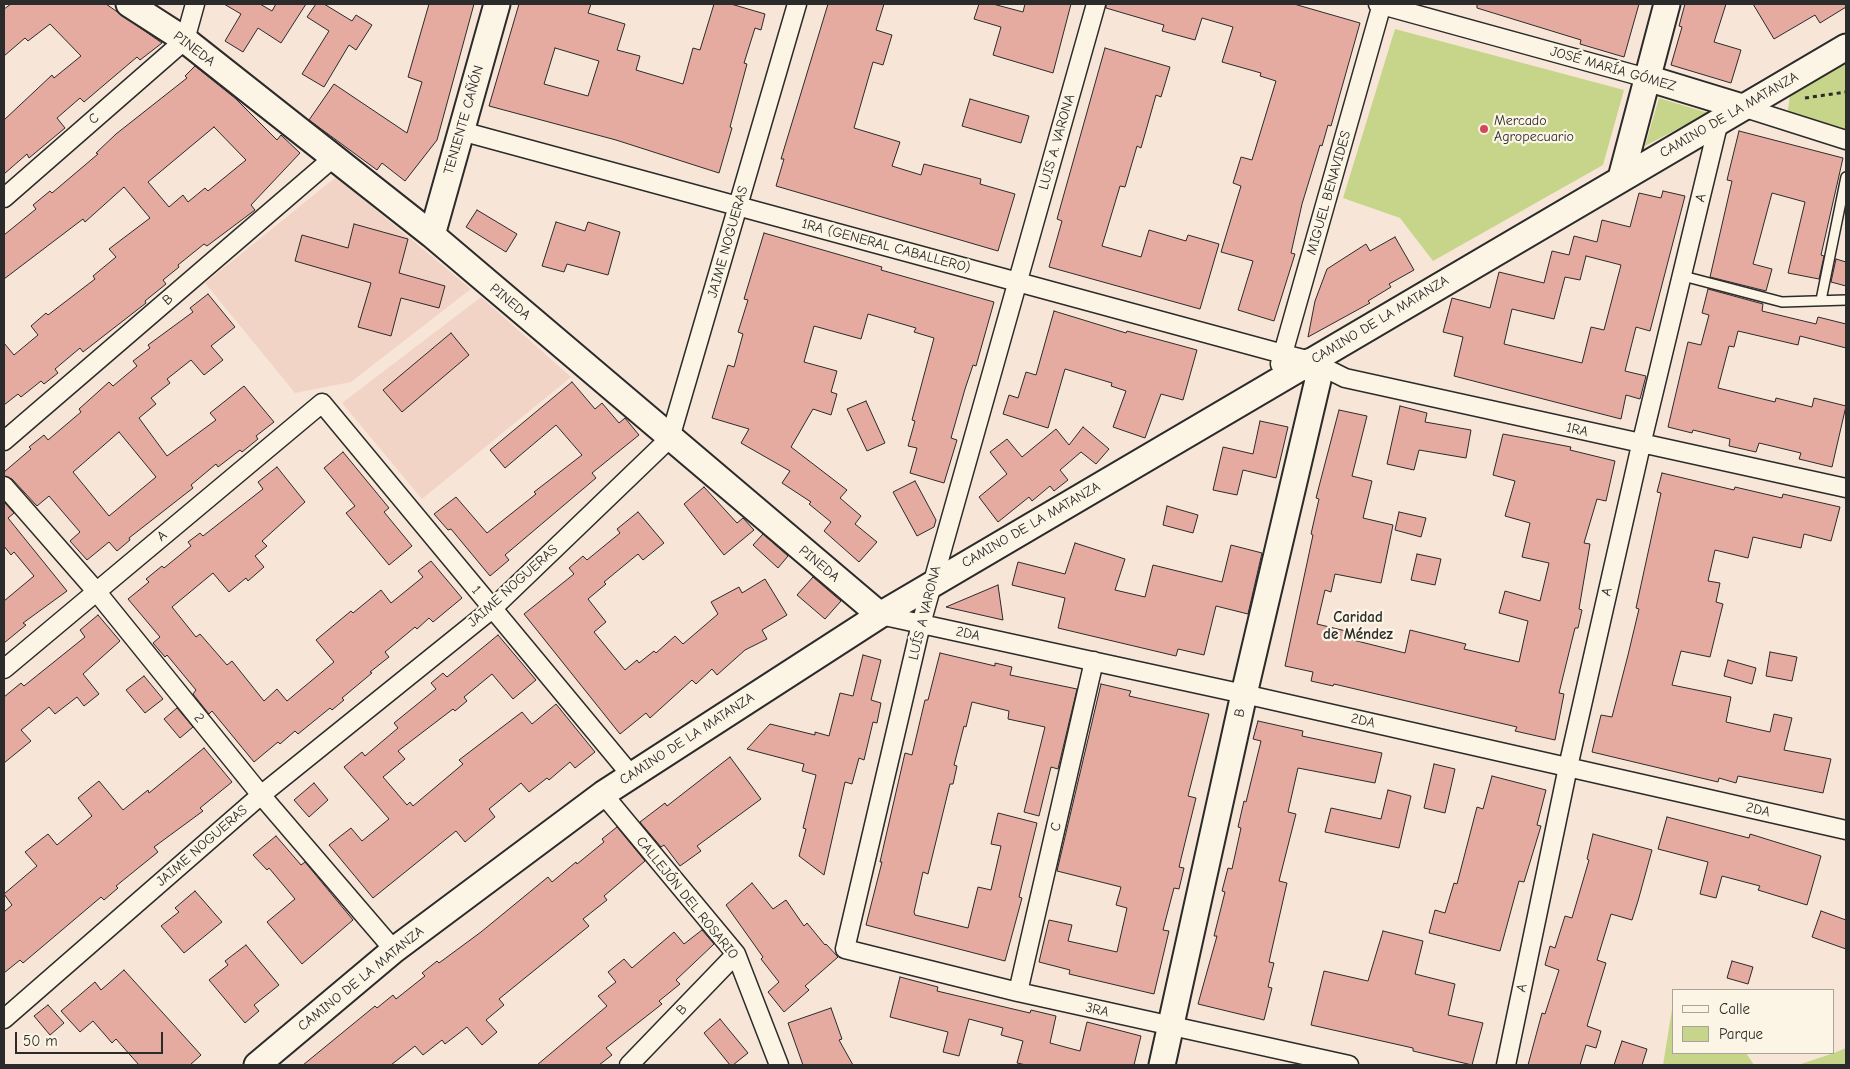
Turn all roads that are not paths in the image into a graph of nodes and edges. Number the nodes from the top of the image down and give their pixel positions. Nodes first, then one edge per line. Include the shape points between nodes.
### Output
1 (129, 4) edge
2 (195, 4) edge
3 (497, 4) edge
4 (797, 4) edge
5 (1096, 4) edge
6 (1381, 4) edge
7 (1667, 4) edge
8 (185, 40) junction
9 (1846, 47) edge
10 (1647, 78) junction
11 (1742, 107) junction
12 (1720, 120) junction
13 (461, 131) junction
14 (1846, 140) edge
15 (333, 158) junction
16 (1846, 177) edge
17 (1621, 178) junction
18 (4, 198) edge
19 (738, 206) junction
20 (432, 235) junction
21 (1683, 276) junction
22 (1018, 281) junction
23 (1821, 300) junction
24 (1846, 300) edge
25 (1283, 354) junction
26 (1311, 361) junction
27 (1275, 382) junction
28 (322, 403) joint
29 (670, 438) junction
30 (4, 442) edge
31 (1641, 444) junction
32 (4, 486) edge
33 (1846, 488) edge
34 (932, 584) junction
35 (96, 591) junction
36 (492, 609) junction
37 (880, 615) junction
38 (922, 624) junction
39 (1094, 661) junction
40 (4, 669) edge
41 (1244, 694) junction
42 (1568, 767) junction
43 (631, 775) junction
44 (603, 794) junction
45 (260, 795) junction
46 (1846, 830) edge
47 (845, 949) joint
48 (394, 950) junction
49 (736, 954) junction
50 (1018, 992) junction
51 (4, 1018) edge
52 (1171, 1027) junction
53 (259, 1065) edge
54 (629, 1065) edge
55 (779, 1065) edge
56 (1162, 1065) edge
57 (1350, 1065) edge
58 (1506, 1065) edge

1 - 8 street, PINEDA
2 - 8 street
3 - 13 street, TENIENTE CAÑÓN
4 - 19 street, JAIME NOGUERAS
5 - 22 street, LUIS A. VARONA
6 - 10 street, JOSÉ MARÍA GÓMEZ
6 - 25 street, MIGUEL BENAVIDES
7 - 10 street
8 - 15 street, PINEDA
8 - 18 street, C
9 - 11 street, CAMINO DE LA MATANZA
10 - 11 street, JOSÉ MARÍA GÓMEZ
10 - 17 street
11 - 12 street, CAMINO DE LA MATANZA
11 - 14 street, JOSÉ MARÍA GÓMEZ
12 - 17 street, CAMINO DE LA MATANZA
12 - 21 street, A
13 - 19 street, 1RA (GENERAL CABALLERO)
13 - 20 street, TENIENTE CAÑÓN
15 - 20 street, PINEDA
15 - 30 street, B
16 - 23 lane
17 - 26 street, CAMINO DE LA MATANZA
19 - 22 street, 1RA (GENERAL CABALLERO)
19 - 29 street, JAIME NOGUERAS
20 - 29 street, PINEDA
21 - 23 lane via 1782,302
21 - 31 street, A
22 - 25 street, 1RA (GENERAL CABALLERO)
22 - 34 street, LUÍS A VARONA
23 - 24 lane
25 - 26 street, 1RA (GENERAL CABALLERO)
25 - 27 street, MIGUEL BENAVIDES
26 - 27 street, CAMINO DE LA MATANZA
26 - 31 street, 1RA via 1345,378
26 - 41 street, B via 1318,380
27 - 34 street, CAMINO DE LA MATANZA
28 - 35 street, A
28 - 36 street, 1
29 - 36 street, JAIME NOGUERAS
29 - 37 street, PINEDA
31 - 33 street, 1RA
31 - 42 street, A
32 - 35 street, 2
34 - 37 street, CAMINO DE LA MATANZA
34 - 38 street, LUÍS A VARONA
35 - 40 street, A
35 - 45 street, 2
36 - 43 street, 1
36 - 45 street, JAIME NOGUERAS
37 - 38 street, 2DA
37 - 43 street, CAMINO DE LA MATANZA
38 - 39 street, 2DA
38 - 47 street, LUÍS A VARONA
39 - 41 street, 2DA
39 - 50 street, C
41 - 42 street, 2DA
41 - 52 street, B
42 - 46 street, 2DA
42 - 58 street, A
43 - 44 street, CAMINO DE LA MATANZA
44 - 48 street, CAMINO DE LA MATANZA
44 - 49 street, CALLEJÓN DEL ROSARIO
45 - 48 street, 2
45 - 51 street, JAIME NOGUERAS
47 - 50 street, 3RA
48 - 53 street, CAMINO DE LA MATANZA
49 - 54 street, B
49 - 55 street, CALLEJÓN DEL ROSARIO
50 - 52 street, 3RA
52 - 56 street, B
52 - 57 street, 3RA

